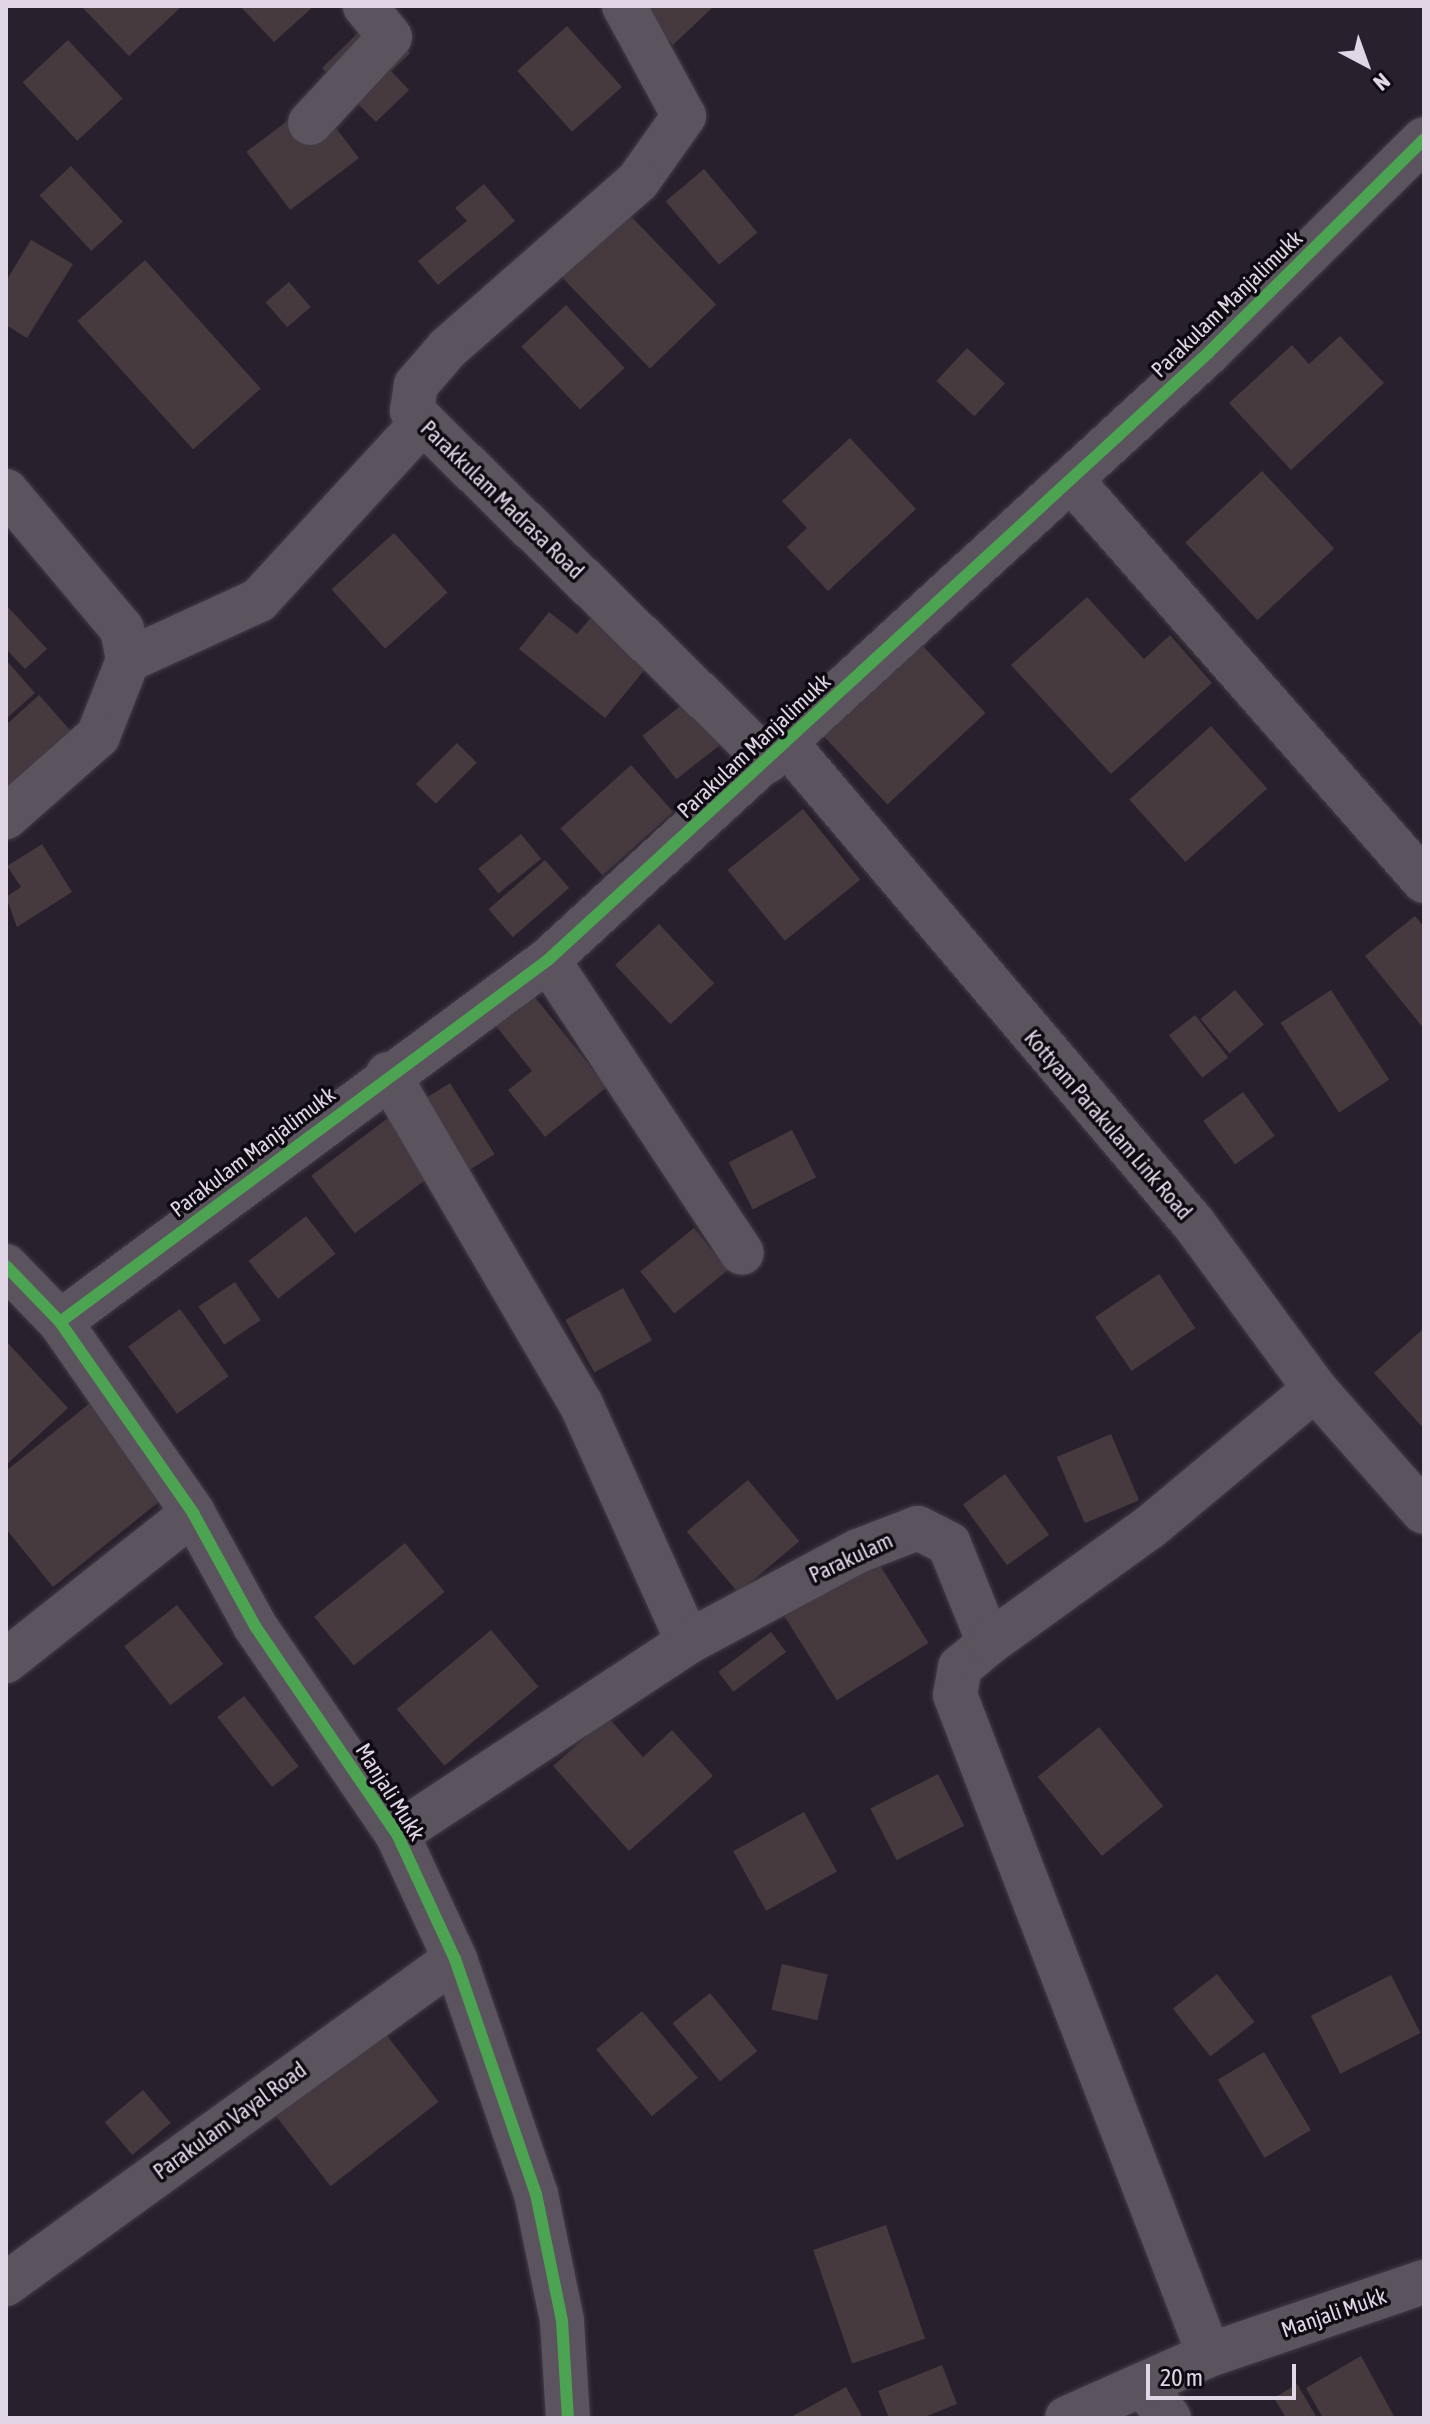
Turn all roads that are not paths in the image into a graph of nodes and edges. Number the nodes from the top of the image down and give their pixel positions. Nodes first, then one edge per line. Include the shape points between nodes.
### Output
1 (365, 6) edge
2 (624, 6) edge
3 (310, 123) dead end
4 (1424, 139) edge
5 (420, 425) junction
6 (1072, 481) junction
7 (6, 491) edge
8 (128, 660) junction
9 (777, 752) junction
10 (6, 817) edge
11 (1424, 881) edge
12 (548, 960) junction
13 (388, 1074) junction
14 (742, 1253) dead end
15 (6, 1266) edge
16 (60, 1322) junction
17 (1315, 1389) junction
18 (1424, 1512) edge
19 (193, 1513) junction
20 (688, 1642) junction
21 (989, 1643) junction
22 (6, 1661) edge
23 (397, 1834) junction
24 (455, 1959) junction
25 (1424, 2282) edge
26 (6, 2284) edge
27 (1209, 2355) junction
28 (1156, 2401) edge
29 (568, 2418) edge
30 (1067, 2418) edge

1 - 3 street via 390,37
2 - 5 street, Parakkulam Madrasa Road via 684,116 638,181 559,254 484,310 416,385 411,400
4 - 6 street, Parakulam Manjalimukk
5 - 8 street via 259,600
5 - 9 street, Parakkulam Madrasa Road via 479,473
6 - 9 street, Parakulam Manjalimukk
6 - 11 street
7 - 8 street via 122,629
8 - 10 street via 98,736
9 - 12 street, Parakulam Manjalimukk
9 - 17 street, Kottyam Parakulam Link Road via 1194,1224
12 - 13 street, Parakulam Manjalimukk
12 - 14 street
13 - 16 street, Parakulam Manjalimukk
13 - 20 street via 581,1404
15 - 16 street, Manjali Mukk
16 - 19 street, Manjali Mukk
17 - 18 street, Kottyam Parakulam Link Road
17 - 21 street via 1150,1527
19 - 22 street
19 - 23 street, Manjali Mukk via 255,1626
20 - 21 street, Parakulam via 858,1551 918,1528 949,1544
20 - 23 street, Parakulam
21 - 27 street via 960,1667 955,1695
23 - 24 street, Manjali Mukk
24 - 26 street, Parakulam Vayal Road
24 - 29 street, Manjali Mukk via 536,2194 562,2321
25 - 27 street, Manjali Mukk
27 - 28 street, Manjali Mukk
28 - 30 street, Manjali Mukk

